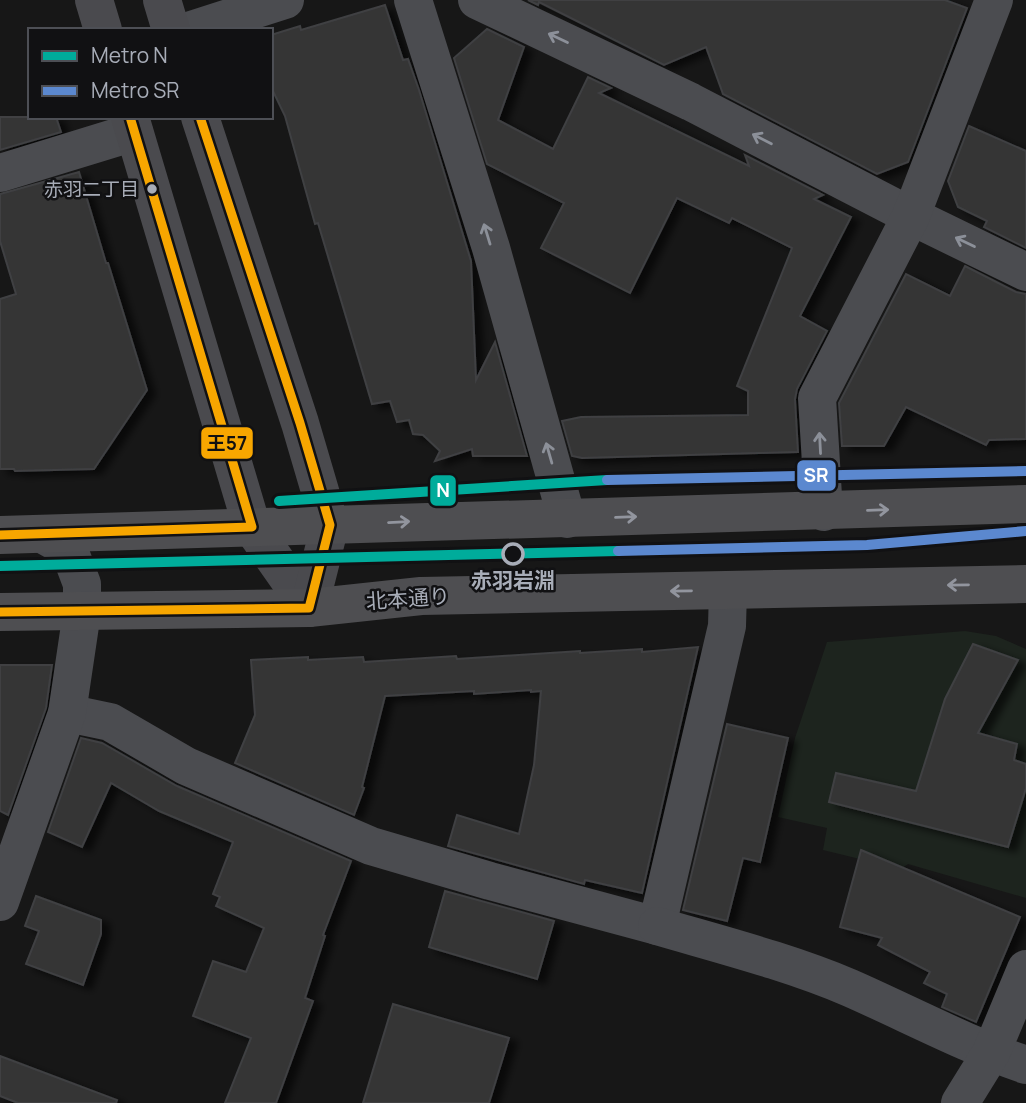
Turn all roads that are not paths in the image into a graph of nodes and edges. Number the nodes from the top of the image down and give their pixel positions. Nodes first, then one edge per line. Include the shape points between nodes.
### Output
1 (94, 0) edge
2 (162, 0) edge
3 (285, 0) edge
4 (413, 0) edge
5 (477, 0) edge
6 (994, 0) edge
7 (102, 28) edge
8 (170, 28) edge
9 (197, 28) edge
10 (201, 119) edge
11 (132, 125) edge
12 (0, 173) edge
13 (911, 216) junction
14 (1026, 272) edge
15 (1026, 504) edge
16 (824, 512) junction
17 (567, 519) junction
18 (330, 525) junction
19 (253, 527) junction
20 (0, 534) edge
21 (42, 534) junction
22 (1026, 584) edge
23 (728, 590) junction
24 (309, 608) junction
25 (0, 612) edge
26 (82, 612) junction
27 (67, 713) junction
28 (0, 902) edge
29 (657, 926) junction
30 (1026, 969) edge
31 (1009, 1059) edge
32 (960, 1103) edge

1 - 7 street
2 - 8 street
3 - 9 street
17 -> 4 street via 491,248
13 -> 5 street via 691,102
6 - 13 street
10 - 18 street
11 - 12 street
11 - 19 street
14 -> 13 street
16 -> 13 street via 817,398
16 -> 15 highway
17 -> 16 highway
18 -> 17 highway
18 - 19 highway
18 - 24 street
19 - 21 highway
19 - 24 street
20 - 21 highway
21 - 26 street via 71,555 82,584
22 -> 23 highway, 北本通り
23 -> 24 highway, 北本通り via 421,596
23 - 29 street via 727,626
24 - 26 highway, 北本通り
25 - 26 highway, 北本通り
26 - 27 street
27 - 28 street
27 - 29 street via 110,722 186,766 371,846
29 - 31 street via 848,987
30 - 31 street
31 - 32 street

